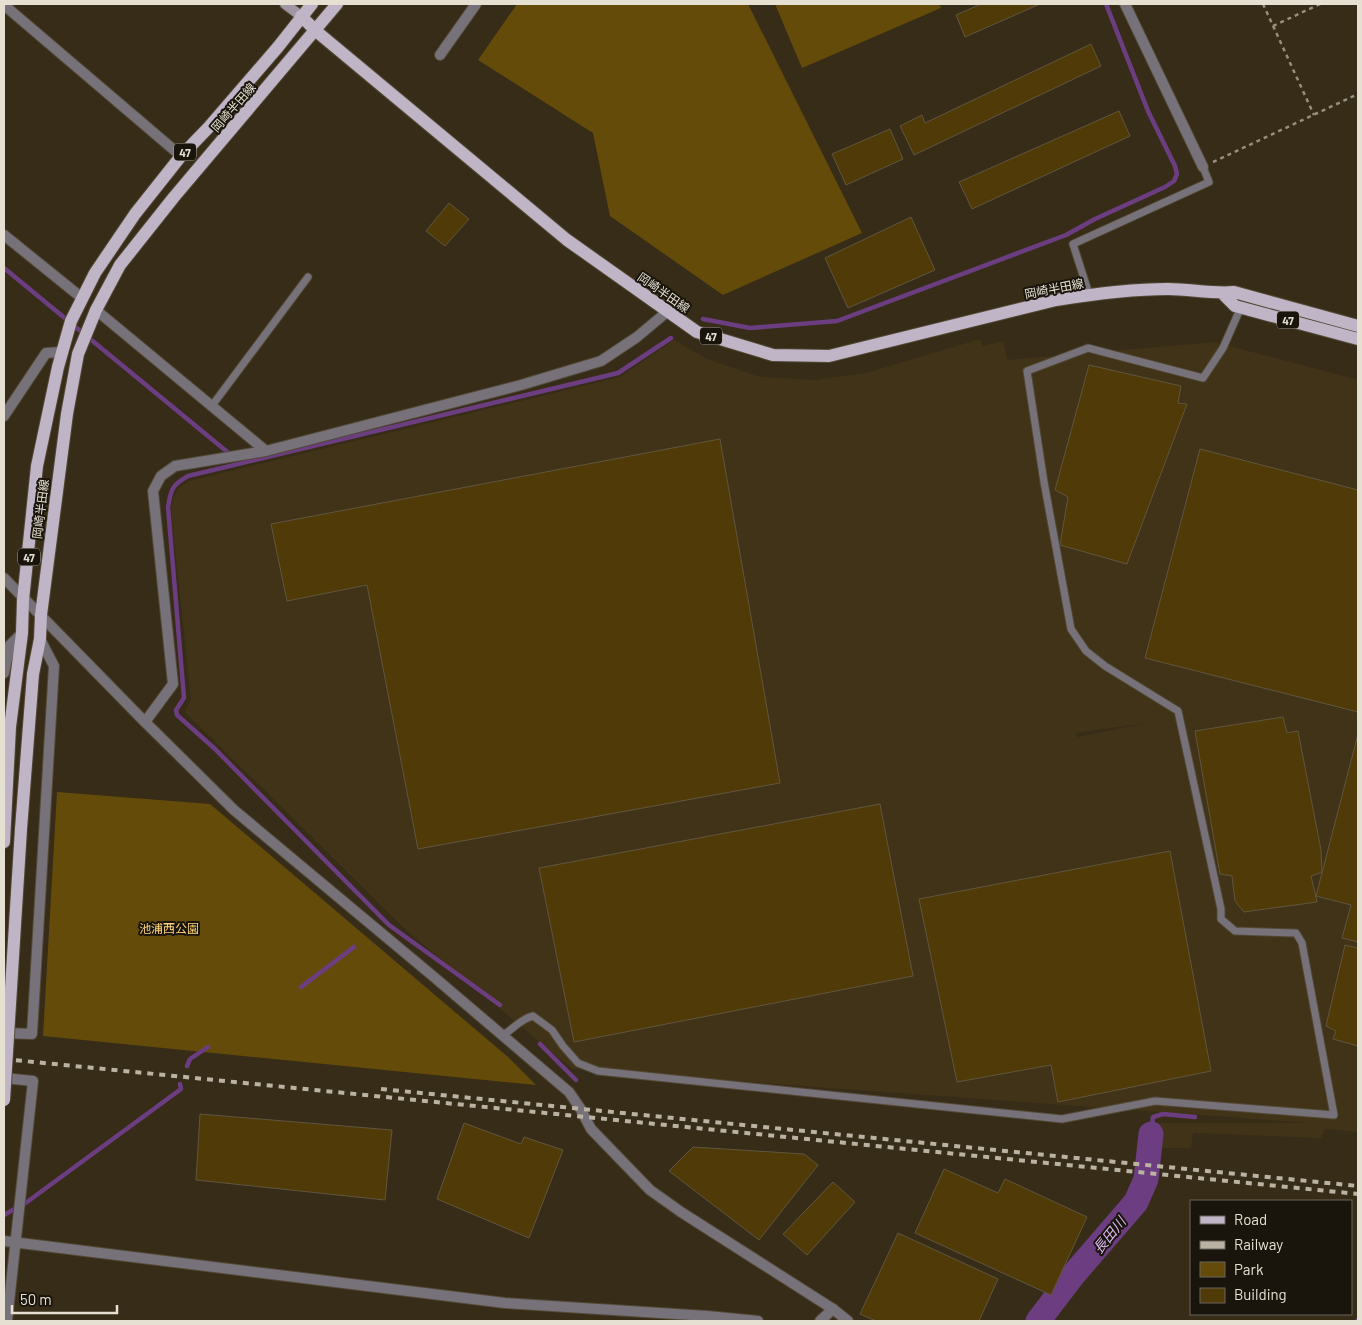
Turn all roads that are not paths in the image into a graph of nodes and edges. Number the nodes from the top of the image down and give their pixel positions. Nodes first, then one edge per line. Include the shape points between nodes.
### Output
1 (285, 4) edge
2 (312, 4) edge
3 (337, 4) edge
4 (476, 4) edge
5 (1125, 4) edge
6 (4, 5) edge
7 (301, 16) junction
8 (316, 31) junction
9 (440, 55) dead end
10 (181, 156) junction
11 (1203, 167) joint
12 (4, 235) edge
13 (308, 277) dead end
14 (1222, 293) junction
15 (1089, 294) junction
16 (82, 298) junction
17 (1241, 307) junction
18 (96, 310) junction
19 (668, 312) junction
20 (1358, 326) edge
21 (1358, 339) edge
22 (62, 352) junction
23 (211, 407) junction
24 (4, 416) edge
25 (266, 451) junction
26 (4, 578) edge
27 (23, 600) junction
28 (41, 615) junction
29 (22, 634) junction
30 (40, 639) junction
31 (4, 673) edge
32 (145, 722) junction
33 (4, 842) edge
34 (4, 1033) edge
35 (503, 1035) junction
36 (4, 1078) edge
37 (4, 1100) edge
38 (4, 1241) edge
39 (15, 1242) junction
40 (833, 1309) junction
41 (7, 1321) edge
42 (758, 1321) edge
43 (820, 1321) edge
44 (848, 1321) edge

1 - 7 main road
2 - 7 main road
3 - 8 main road
4 - 9 street
5 - 11 street
6 - 10 street
7 - 8 main road, 岡崎半田線 / 47
7 - 10 main road, 岡崎半田線 / 47 via 278,47
8 - 18 main road, 岡崎半田線 / 47 via 120,265
8 - 19 main road, 岡崎半田線 / 47 via 566,240
10 - 16 main road, 岡崎半田線 / 47 via 110,248
11 - 15 lane via 1209,182 1074,244
12 - 16 street
13 - 23 lane
14 - 15 main road, 岡崎半田線 / 47 via 1168,289
14 - 17 main road, 47
14 - 20 main road, 岡崎半田線 / 47 via 1234,292
15 - 19 main road, 岡崎半田線 / 47 via 829,356 773,355 697,332
16 - 22 main road, 岡崎半田線 / 47 via 71,320
17 - 21 main road, 47
17 - 35 lane via 1223,348 1203,378 1088,348 1027,371 1071,629 1086,651 1105,666 1178,711 1221,919 1235,931 1296,933 1302,943 1334,1115 1155,1101 1062,1119 598,1071 578,1063 552,1030 533,1016 522,1019
18 - 23 street
18 - 28 main road, 岡崎半田線 / 47 via 78,354 67,414
19 - 25 street via 601,361
22 - 24 street via 46,353
22 - 27 main road, 岡崎半田線 / 47 via 37,466
23 - 25 street
25 - 32 street via 175,466 161,476 153,491 173,684
26 - 27 street
27 - 28 street
27 - 29 main road, 岡崎半田線 / 47
28 - 30 main road, 岡崎半田線 / 47
28 - 32 street
29 - 31 street via 10,645
29 - 33 main road, 岡崎半田線 / 47 via 10,727
30 - 34 street via 54,666 32,1034
30 - 37 main road, 岡崎半田線 / 47, bridge via 33,674
32 - 35 street via 234,810
35 - 40 street via 569,1092 590,1129 650,1190
36 - 39 street via 33,1081
38 - 39 street
39 - 41 street
39 - 42 street via 505,1303
40 - 43 street
40 - 44 street

